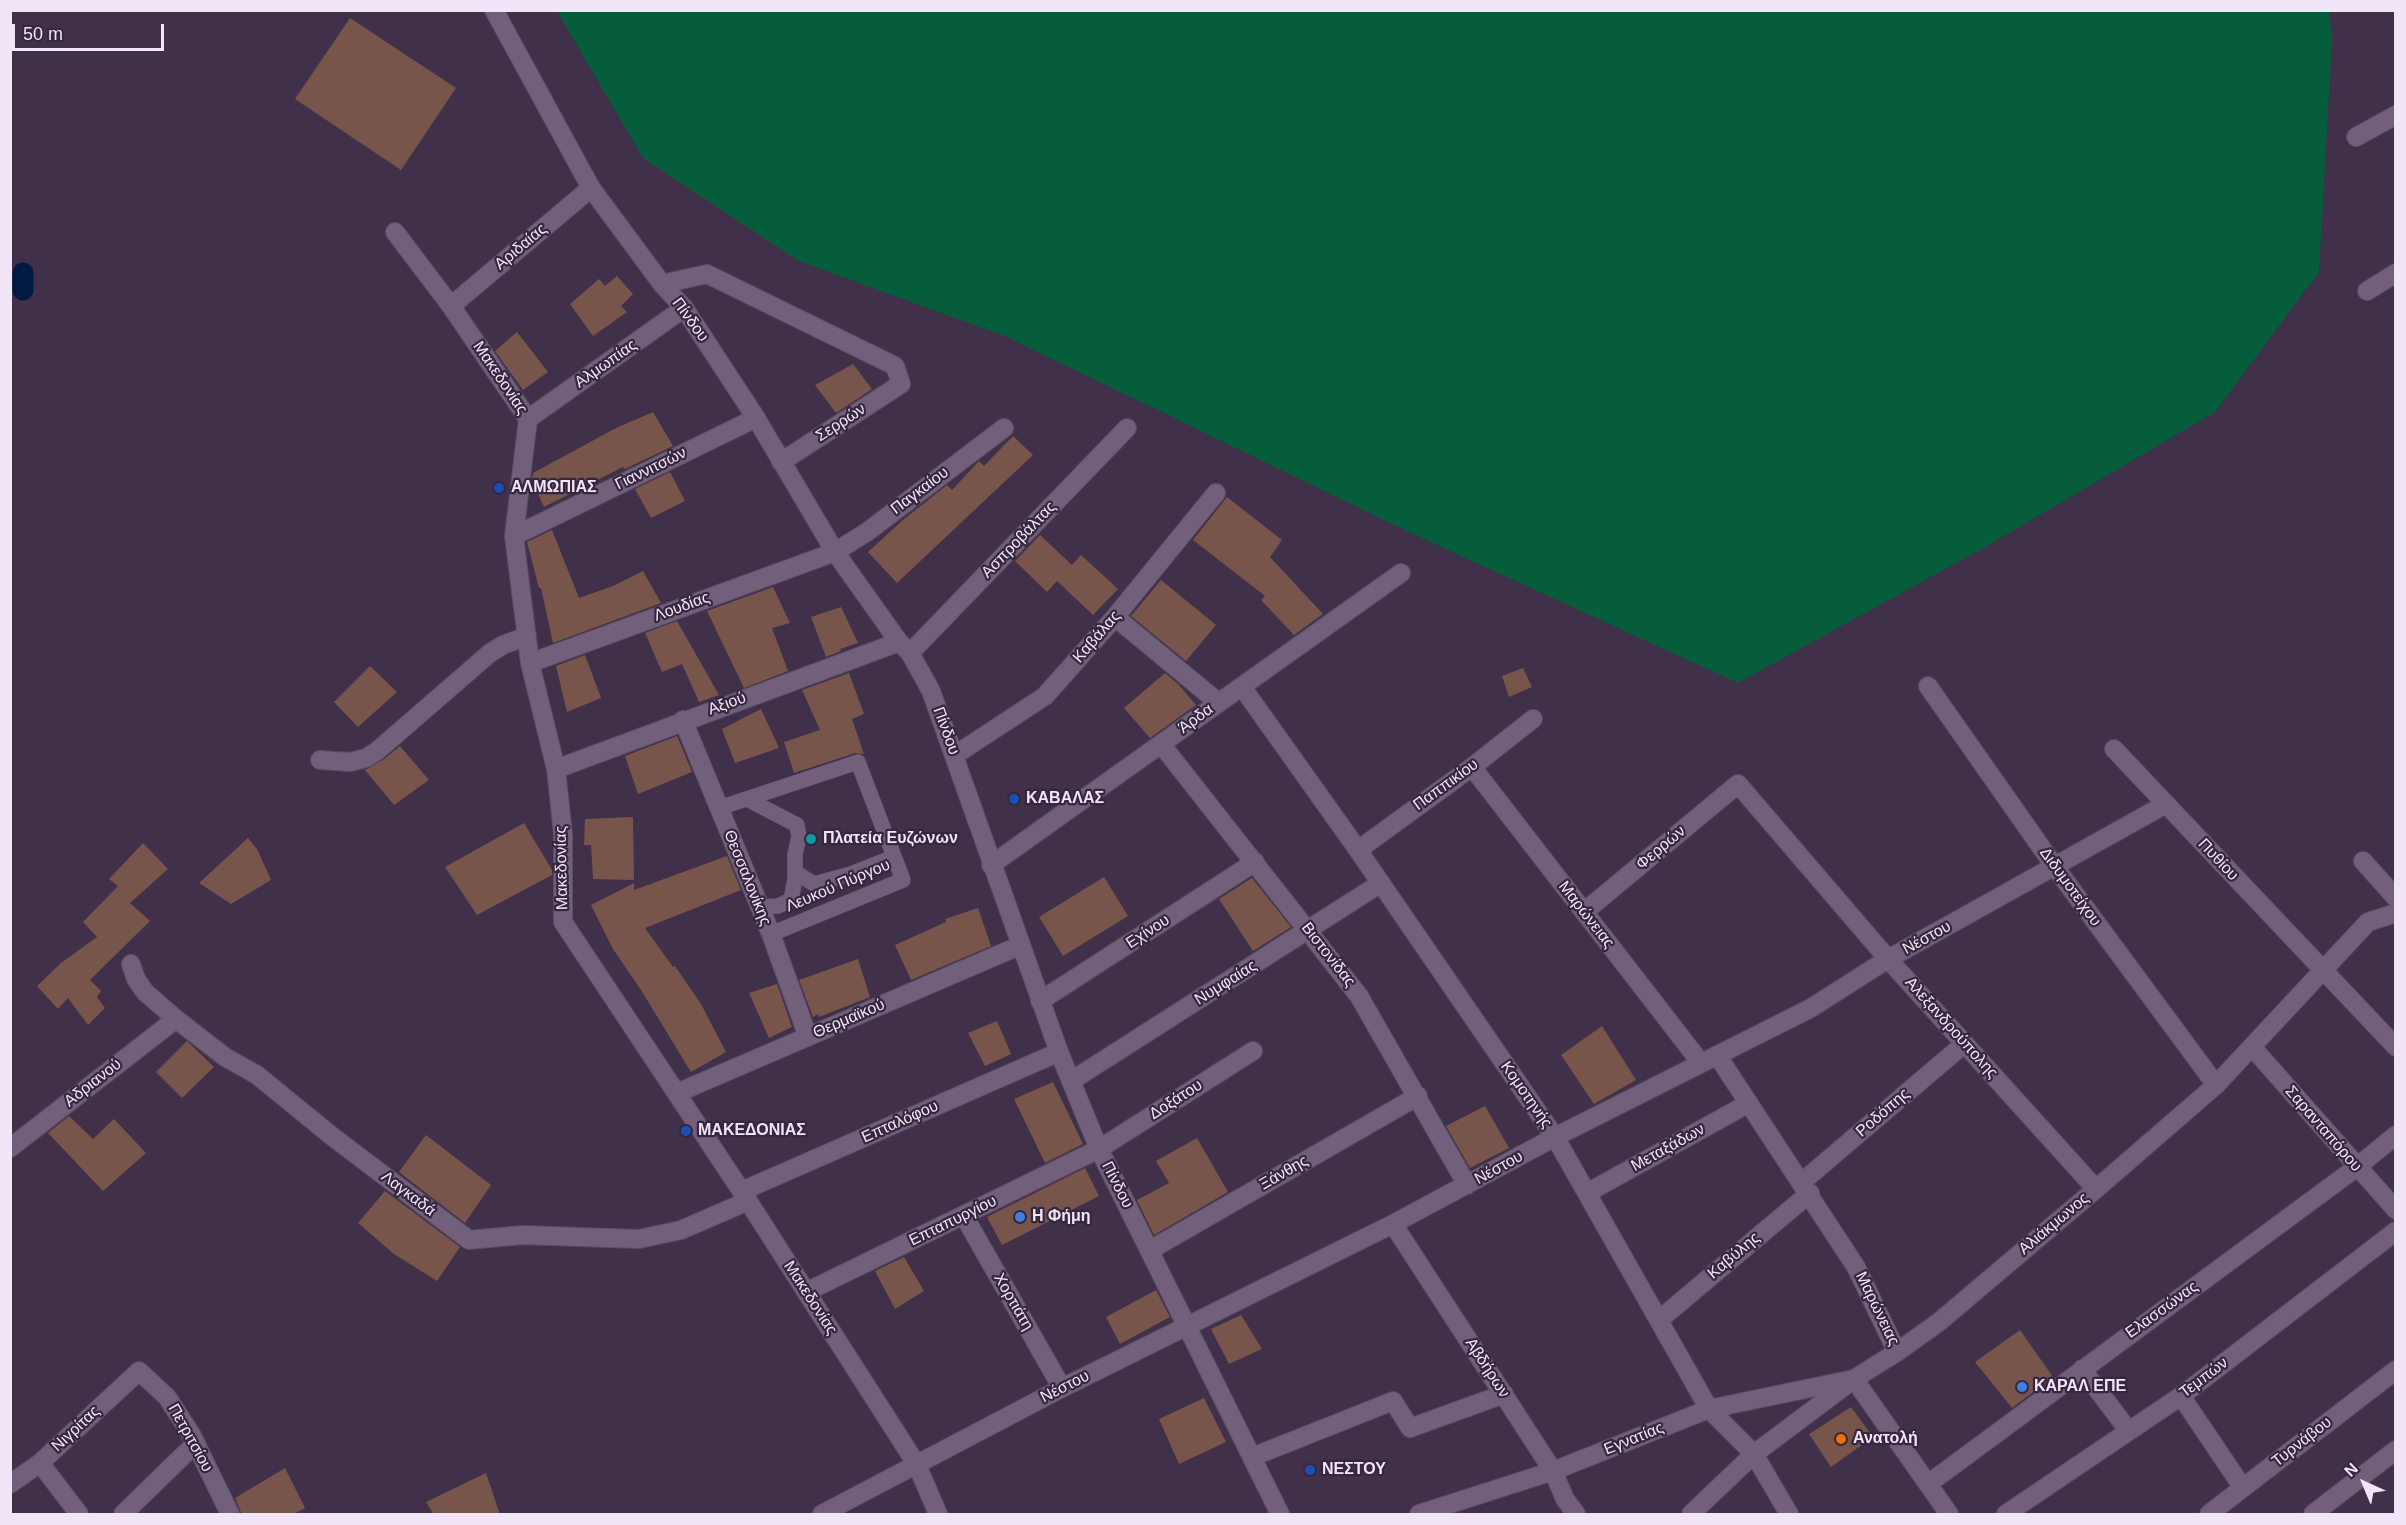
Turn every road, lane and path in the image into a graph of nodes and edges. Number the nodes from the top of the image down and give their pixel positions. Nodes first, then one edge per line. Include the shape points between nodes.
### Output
1 (494, 10) edge
2 (2396, 115) edge
3 (2356, 137) dead end
4 (591, 188) junction
5 (395, 232) dead end
6 (2396, 273) edge
7 (662, 284) junction
8 (2367, 291) dead end
9 (451, 306) junction
10 (684, 308) junction
11 (756, 418) junction
12 (528, 419) junction
13 (1004, 428) dead end
14 (1127, 428) dead end
15 (781, 462) junction
16 (1216, 493) dead end
17 (514, 536) junction
18 (835, 552) junction
19 (1401, 573) dead end
20 (1115, 617) junction
21 (527, 636) junction
22 (905, 647) junction
23 (530, 663) junction
24 (1928, 686) dead end
25 (1242, 687) junction
26 (1219, 703) junction
27 (1533, 719) dead end
28 (683, 720) junction
29 (1161, 744) junction
30 (2114, 749) dead end
31 (955, 755) junction
32 (320, 760) dead end
33 (1472, 767) junction
34 (556, 768) junction
35 (1738, 784) joint
36 (747, 799) junction
37 (2166, 804) junction
38 (719, 808) junction
39 (1358, 850) junction
40 (894, 857) junction
41 (2363, 861) dead end
42 (1256, 862) junction
43 (991, 865) junction
44 (2055, 867) junction
45 (795, 872) junction
46 (1381, 883) junction
47 (2396, 898) edge
48 (760, 907) junction
49 (1584, 912) junction
50 (2396, 913) edge
51 (1309, 930) junction
52 (771, 934) junction
53 (1021, 945) junction
54 (1888, 959) junction
55 (131, 964) dead end
56 (2323, 970) junction
57 (1040, 1001) junction
58 (176, 1018) junction
59 (808, 1037) junction
60 (1964, 1044) junction
61 (2252, 1047) junction
62 (2396, 1047) edge
63 (1253, 1051) dead end
64 (1059, 1052) junction
65 (1709, 1059) junction
66 (1071, 1082) junction
67 (2216, 1085) junction
68 (677, 1093) junction
69 (1418, 1096) junction
70 (1749, 1103) junction
71 (2396, 1135) edge
72 (1555, 1137) junction
73 (10, 1148) edge
74 (1099, 1149) junction
75 (2356, 1167) junction
76 (1467, 1185) junction
77 (1806, 1188) junction
78 (2096, 1189) junction
79 (1587, 1193) junction
80 (745, 1196) junction
81 (2396, 1210) edge
82 (964, 1216) junction
83 (1393, 1224) junction
84 (2396, 1231) edge
85 (1150, 1250) junction
86 (806, 1293) junction
87 (1659, 1320) junction
88 (1187, 1325) junction
89 (1897, 1352) junction
90 (2082, 1370) junction
91 (2396, 1370) edge
92 (139, 1371) joint
93 (1854, 1379) junction
94 (1062, 1388) junction
95 (1504, 1394) junction
96 (2181, 1396) junction
97 (1709, 1409) junction
98 (2128, 1430) junction
99 (196, 1443) junction
100 (2396, 1450) edge
101 (1754, 1454) junction
102 (1252, 1457) junction
103 (40, 1463) junction
104 (917, 1465) junction
105 (1553, 1472) junction
106 (10, 1484) edge
107 (1928, 1484) junction
108 (2242, 1488) junction
109 (79, 1515) edge
110 (123, 1515) edge
111 (230, 1515) edge
112 (822, 1515) edge
113 (938, 1515) edge
114 (1280, 1515) edge
115 (1419, 1515) edge
116 (1576, 1515) edge
117 (1690, 1515) edge
118 (1789, 1515) edge
119 (1948, 1515) edge
120 (2006, 1515) edge
121 (2209, 1515) edge
122 (2313, 1515) edge

1 - 4 street, Πίνδου
2 - 3 street
4 - 7 street, Πίνδου
4 - 9 street, Αριδαίας
5 - 9 street, Μακεδονίας
6 - 8 street
7 - 10 street, Πίνδου
7 - 15 street, Σερρών via 707,274 895,366 901,384
9 - 12 street, Μακεδονίας
10 - 11 street, Πίνδου
10 - 12 street, Αλμωπίας
11 - 15 street, Πίνδου
11 - 17 street, Γιαννιτσών
12 - 17 street, Μακεδονίας
13 - 18 street, Παγκαίου
14 - 22 street, Ασπροβάλτας
15 - 18 street, Πίνδου
16 - 20 street, Καβάλας
17 - 21 street, Μακεδονίας
18 - 22 street, Πίνδου
18 - 23 street, Λουδίας
19 - 25 street, Άρδα
20 - 26 street
20 - 31 street, Καβάλας via 1045,696
21 - 23 street, Μακεδονίας
21 - 32 street via 490,653 366,758 350,762
22 - 28 street, Αξιού
22 - 31 street, Πίνδου via 931,690
23 - 34 street, Μακεδονίας
24 - 44 street, Διδυμοτείχου
25 - 26 street, Άρδα
25 - 39 street, Κομοτηνής
26 - 29 street, Άρδα
27 - 33 street, Παππικίου
28 - 34 street, Αξιού
28 - 38 street, Θεσσαλονίκης
29 - 42 street, Βιστονίδας
29 - 43 street, Άρδα
30 - 37 street, Πυθίου
31 - 43 street, Πίνδου
33 - 39 street, Παππικίου
33 - 49 street, Μαρώνειας
34 - 68 street, Μακεδονίας via 563,834 562,922
35 - 49 street, Φερρών
35 - 54 street, Αλεξανδρούπολης
36 - 38 street, Λευκού Πύργου
36 - 40 street, Λευκού Πύργου via 858,762
36 - 45 street via 797,825
37 - 44 street, Νέστου
37 - 56 street, Πυθίου
38 - 48 street, Θεσσαλονίκης
39 - 46 street, Κομοτηνής
40 - 45 street via 814,884
40 - 52 street, Λευκού Πύργου via 903,880
41 - 47 street
42 - 51 street, Βιστονίδας
42 - 57 street, Εχίνου
43 - 53 street, Πίνδου
44 - 54 street, Νέστου
44 - 67 street, Διδυμοτείχου
45 - 48 street via 791,900
46 - 51 street, Νυμφαίας
46 - 72 street, Κομοτηνής
48 - 52 street, Θεσσαλονίκης
49 - 65 street, Μαρώνειας
50 - 56 street, Αλιάκμωνος via 2368,922
51 - 66 street, Νυμφαίας
51 - 69 street, Βιστονίδας via 1359,996
52 - 59 street, Θεσσαλονίκης
53 - 57 street, Πίνδου
53 - 59 street, Θερμαϊκού
54 - 60 street, Αλεξανδρούπολης
54 - 65 street, Νέστου via 1811,1008
55 - 58 street, Λαγκαδά via 145,992
56 - 61 street, Αλιάκμωνος
56 - 62 street, Πυθίου
57 - 64 street, Πίνδου
58 - 73 street, Αδριανού
58 - 80 street, Λαγκαδά via 225,1057 257,1075 469,1240 522,1235 639,1239 681,1230
59 - 68 street, Θερμαϊκού
60 - 77 street, Ροδόπης
60 - 78 street, Αλεξανδρούπολης
61 - 67 street, Αλιάκμωνος
61 - 75 street, Σαρανταπόρου
63 - 74 street, Δοξάτου
64 - 66 street, Πίνδου
64 - 80 street, Επταλόφου
65 - 70 street, Μαρώνειας
65 - 72 street, Νέστου
66 - 74 street, Πίνδου
67 - 78 street, Αλιάκμωνος
68 - 80 street, Μακεδονίας
69 - 76 street, Βιστονίδας
69 - 85 street, Ξάνθης
70 - 77 street, Μαρώνειας
70 - 79 street, Μεταξάδων
71 - 75 street, Ελασσώνας
72 - 76 street, Νέστου
72 - 79 street, Κομοτηνής
74 - 82 street, Επταπυργίου
74 - 85 street, Πίνδου
75 - 81 street, Σαρανταπόρου
75 - 90 street, Ελασσώνας
76 - 83 street, Νέστου
77 - 87 street, Καβύλης
77 - 89 street, Μαρώνειας via 1856,1267
78 - 89 street, Αλιάκμωνος via 1939,1322
79 - 87 street, Κομοτηνής
80 - 86 street, Μακεδονίας
82 - 86 street, Επταπυργίου
82 - 94 street, Χορτιάτη
83 - 88 street, Νέστου
83 - 95 street, Αβδήρων
84 - 96 street, Τεμπών
85 - 88 street, Πίνδου
86 - 104 street, Μακεδονίας
87 - 97 street, Κομοτηνής
88 - 94 street, Νέστου
88 - 102 street, Πίνδου
89 - 93 street, Αλιάκμωνος
90 - 98 street
90 - 107 street, Ελασσώνας
91 - 108 street, Τυρνάβου
92 - 99 street, Πετριτσίου via 167,1396
92 - 103 street, Νιγρίτας
93 - 97 street, Εγνατίας
93 - 101 street, Αλιάκμωνος
93 - 107 street
94 - 104 street, Νέστου
95 - 102 street via 1410,1428 1393,1401
95 - 105 street, Αβδήρων
96 - 98 street, Τεμπών
96 - 108 street
97 - 101 street, Κομοτηνής
97 - 105 street, Εγνατίας
98 - 120 street, Τεμπών
99 - 110 street
99 - 111 street, Πετριτσίου
100 - 122 street
101 - 117 street, Αλιάκμωνος
101 - 118 street, Κομοτηνής
102 - 114 street, Πίνδου
103 - 106 street, Νιγρίτας
103 - 109 street
104 - 112 street, Νέστου
104 - 113 street, Μακεδονίας
105 - 115 street, Εγνατίας
105 - 116 street, Αβδήρων
107 - 119 street
108 - 121 street, Τυρνάβου

